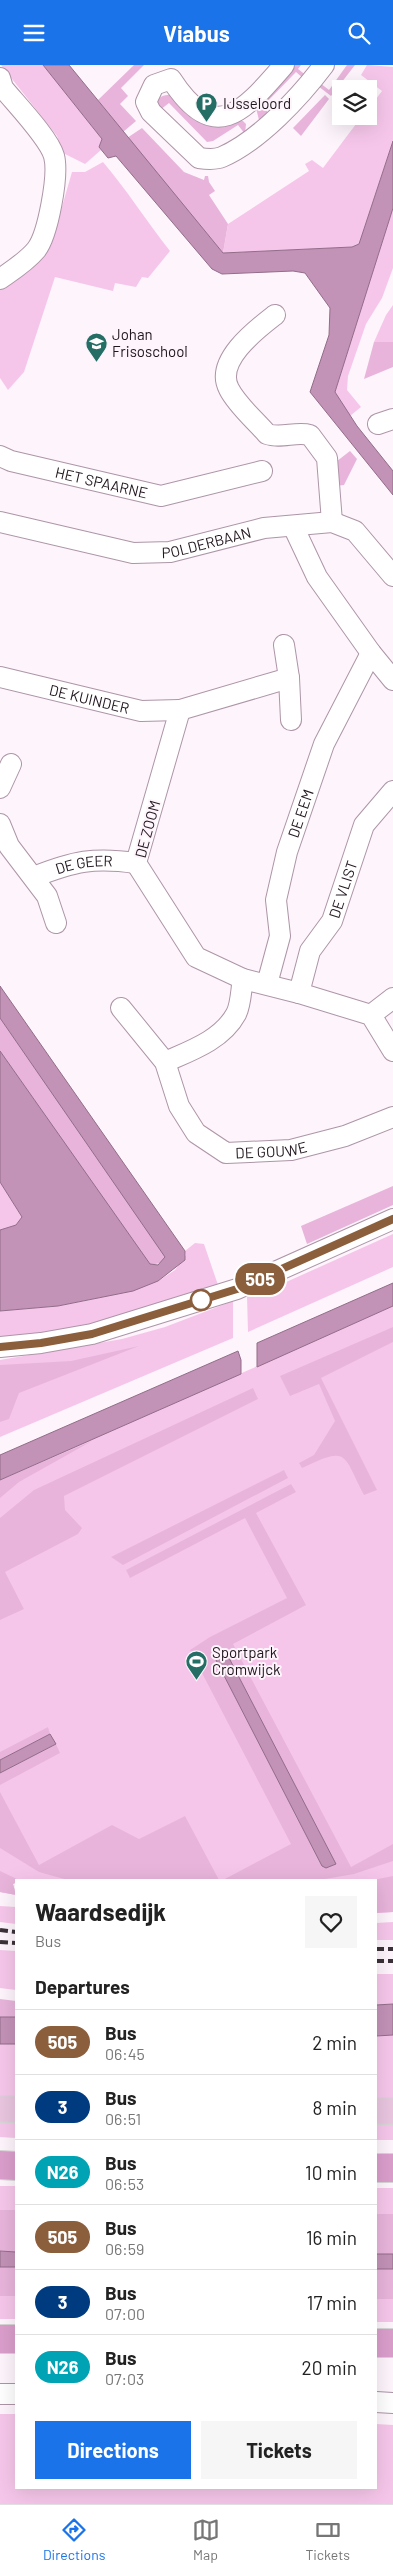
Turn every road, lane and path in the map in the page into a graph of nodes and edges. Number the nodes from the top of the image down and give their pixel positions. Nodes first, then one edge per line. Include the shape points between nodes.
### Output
1 (284, 65) edge
2 (324, 65) edge
3 (169, 72) edge
4 (0, 78) edge
5 (244, 107) junction
6 (264, 128) junction
7 (0, 279) edge
8 (275, 315) dead end
9 (0, 456) edge
10 (262, 471) dead end
11 (332, 522) junction
12 (0, 523) edge
13 (293, 526) junction
14 (393, 576) edge
15 (284, 645) dead end
16 (371, 653) junction
17 (0, 677) edge
18 (289, 678) junction
19 (393, 680) edge
20 (180, 710) junction
21 (291, 720) dead end
22 (10, 764) dead end
23 (0, 788) edge
24 (393, 791) edge
25 (0, 823) edge
26 (136, 863) junction
27 (34, 877) junction
28 (56, 923) dead end
29 (243, 979) junction
30 (267, 985) junction
31 (299, 993) junction
32 (393, 998) edge
33 (121, 1008) dead end
34 (371, 1015) junction
35 (393, 1051) edge
36 (165, 1063) junction
37 (393, 1117) edge
38 (393, 1219) edge
39 (0, 1347) edge
40 (0, 2109) edge
41 (15, 2109) edge
42 (377, 2111) edge
43 (393, 2111) edge
44 (0, 2165) edge
45 (15, 2165) edge
46 (377, 2167) edge
47 (393, 2168) edge
48 (0, 2339) edge
49 (15, 2339) edge
50 (377, 2343) edge
51 (393, 2343) edge
52 (0, 2394) edge
53 (15, 2394) edge
54 (377, 2402) edge
55 (393, 2403) edge

1 - 5 street
2 - 6 street via 288,109
3 - 5 street via 181,95 206,116 218,118 234,114
3 - 6 street via 154,85 146,102 151,112 199,158 221,158
4 - 7 street via 3,88 54,155 55,176 54,193 38,248
5 - 6 street
8 - 11 street via 234,351 226,376 228,388 267,434 275,437 301,432 310,435 327,458
9 - 10 street, HET SPAARNE via 161,496
11 - 13 street, POLDERBAAN
11 - 14 street, POLDERBAAN via 355,531
12 - 13 street, POLDERBAAN via 132,553 170,551 264,528
13 - 16 street via 317,577
15 - 18 street
16 - 19 street
16 - 30 street, DE EEM via 324,744 287,852 276,900 280,936
17 - 20 street, DE KUINDER via 141,711
18 - 20 street
18 - 21 street
20 - 26 street, DE ZOOM
22 - 23 street
24 - 31 street, DE VLIST via 364,825 332,921 310,951
25 - 27 street, DE GEER via 9,846
26 - 27 street, DE GEER via 105,859 65,865
26 - 29 street, DE ZOOM via 196,957
27 - 28 street, DE GEER via 47,896
29 - 30 street, DE ZOOM
29 - 36 street via 237,1013 222,1032 204,1045
30 - 31 street, DE ZOOM
31 - 34 street, DE ZOOM
32 - 34 street
33 - 36 street, DE GOUWE
34 - 35 street
36 - 37 street, DE GOUWE via 179,1106 196,1133 226,1153 291,1150 345,1136
38 - 39 street via 237,1289 92,1334
40 - 41 main road
42 - 43 main road
44 - 45 highway
46 - 47 highway
48 - 49 highway
50 - 51 highway
52 - 53 street
54 - 55 street

